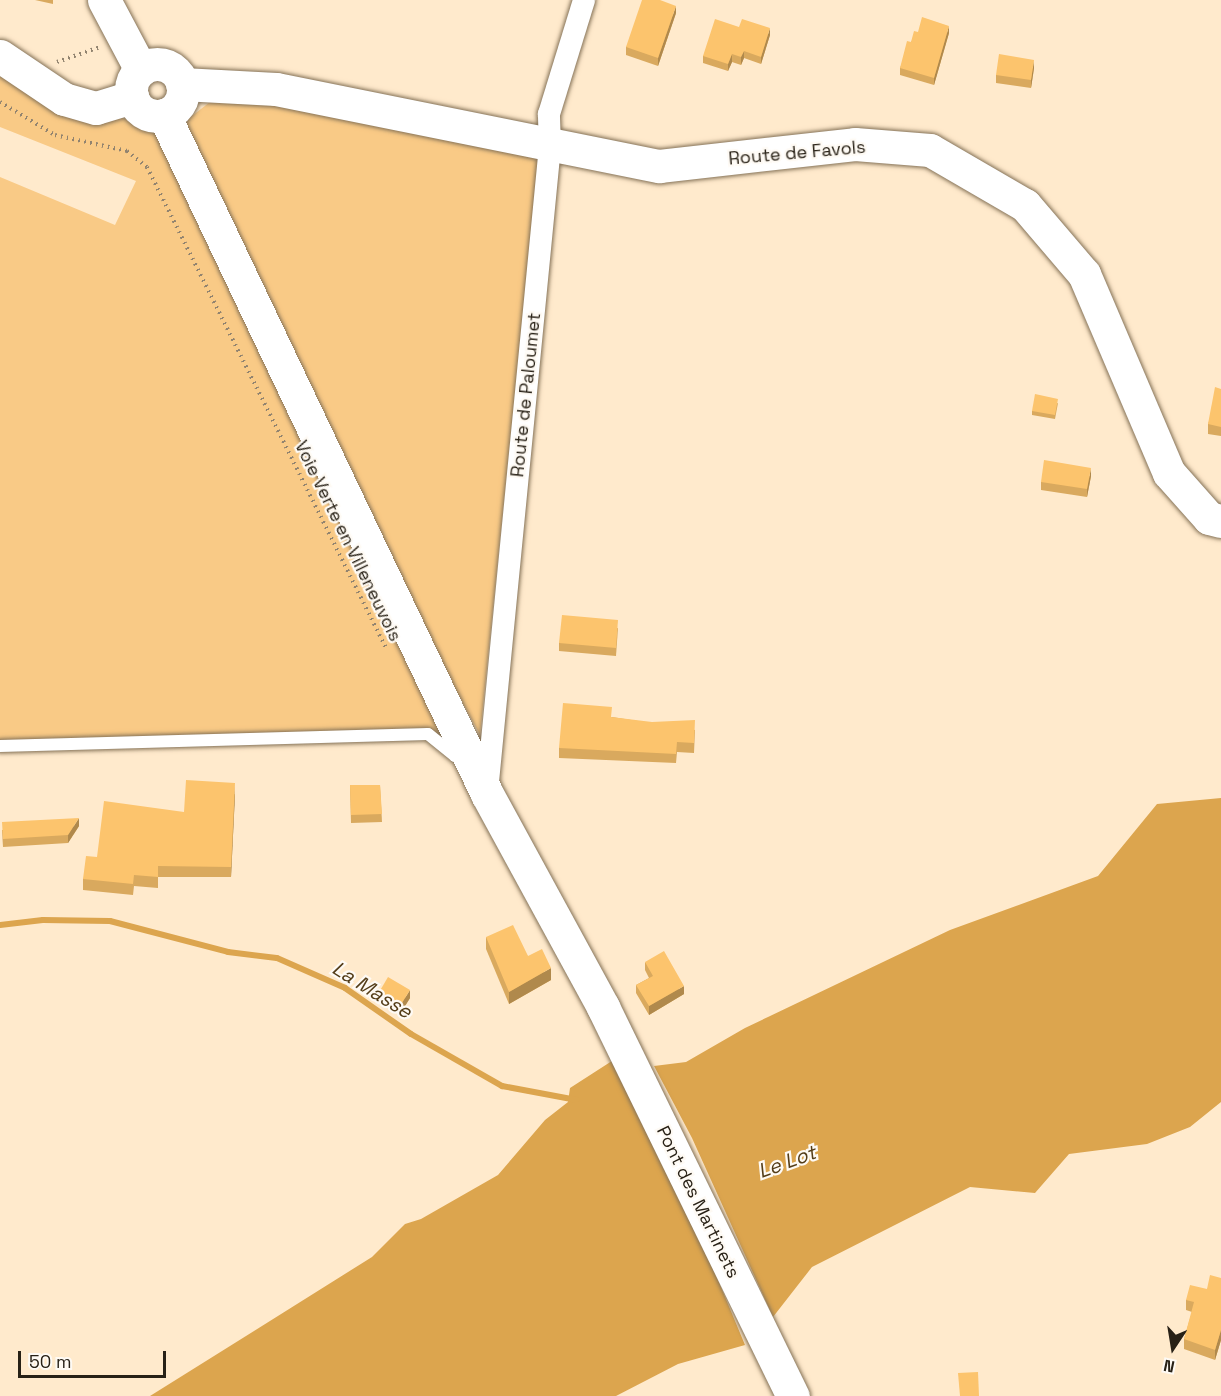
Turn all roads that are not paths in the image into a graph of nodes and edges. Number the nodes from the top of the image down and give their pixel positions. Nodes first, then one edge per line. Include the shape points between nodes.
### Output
1 (104, 0) edge
2 (584, 0) edge
3 (2, 64) edge
4 (136, 83) junction
5 (182, 84) junction
6 (164, 115) junction
7 (550, 146) junction
8 (1221, 521) edge
9 (0, 746) edge
10 (470, 756) junction
11 (487, 794) junction
12 (793, 1396) edge

1 - 4 street via 120,33
2 - 7 street, Route de Paloumet via 549,114
3 - 4 street via 64,99 96,108
4 - 5 street via 165,66
4 - 6 street via 141,110
5 - 6 street via 181,99
5 - 7 street, Route de Favols via 276,89
6 - 10 street, Pont des Martinets
7 - 8 street, Route de Favols via 659,166 855,144 930,150 1025,205 1084,273 1169,473 1209,519
7 - 11 street, Route de Paloumet
9 - 10 lane via 428,734 455,756
10 - 11 street, Pont des Martinets
11 - 12 street, Pont des Martinets via 603,1007

